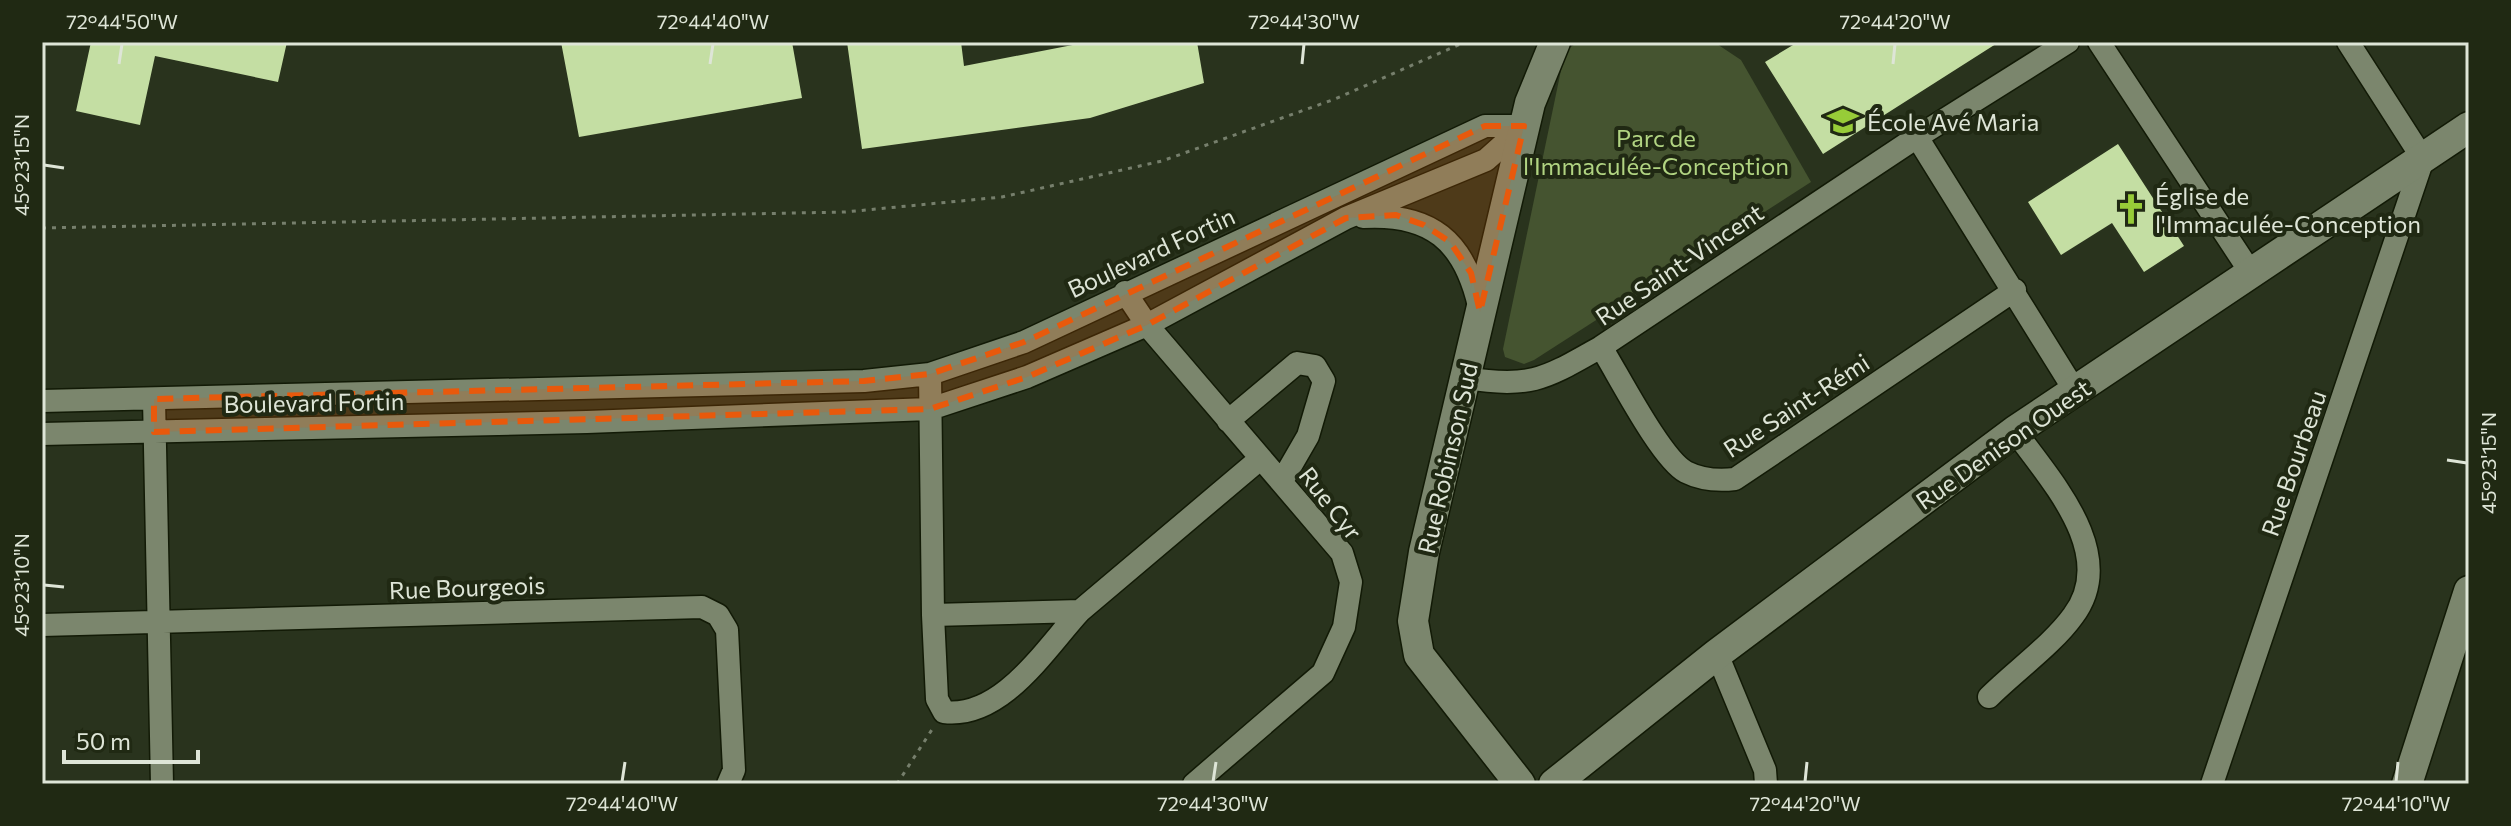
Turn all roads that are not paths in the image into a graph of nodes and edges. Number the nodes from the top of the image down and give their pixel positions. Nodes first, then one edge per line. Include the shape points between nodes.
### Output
1 (1534, 42) edge
2 (1555, 42) edge
3 (2068, 42) edge
4 (2099, 42) edge
5 (2348, 42) edge
6 (1527, 114) junction
7 (2469, 127) edge
8 (1917, 137) junction
9 (2423, 159) junction
10 (1346, 218) junction
11 (2251, 273) junction
12 (2015, 290) junction
13 (1125, 292) junction
14 (1480, 312) junction
15 (1147, 325) junction
16 (1601, 347) junction
17 (930, 374) junction
18 (1466, 378) junction
19 (586, 389) junction
20 (2075, 391) junction
21 (154, 399) junction
22 (42, 401) edge
23 (930, 409) junction
24 (1228, 421) junction
25 (587, 422) junction
26 (2015, 431) junction
27 (154, 432) junction
28 (42, 434) edge
29 (1260, 459) junction
30 (1282, 481) junction
31 (2469, 591) edge
32 (1080, 611) junction
33 (933, 615) junction
34 (158, 622) junction
35 (42, 625) edge
36 (1717, 654) junction
37 (1989, 697) dead end
38 (162, 784) edge
39 (728, 784) edge
40 (1194, 784) edge
41 (1520, 784) edge
42 (1554, 784) edge
43 (1766, 784) edge
44 (2212, 784) edge
45 (2407, 784) edge

1 - 6 street, Rue Robinson Sud
2 - 6 street, Rue Robinson Sud
3 - 8 street, Rue Saint-Vincent
4 - 11 street
5 - 9 street
6 - 10 street, Boulevard Fortin via 1486,160
6 - 13 street, Boulevard Fortin via 1485,126
6 - 14 street, Rue Robinson Sud
7 - 9 street, Rue Denison Ouest
8 - 12 street
8 - 16 street, Rue Saint-Vincent
9 - 11 street, Rue Denison Ouest
9 - 44 street, Rue Bourbeau
10 - 14 street, Boulevard Fortin via 1396,215 1450,242 1471,273
10 - 15 street, Boulevard Fortin
11 - 20 street, Rue Denison Ouest
12 - 16 street, Rue Saint-Rémi via 1735,479 1715,482 1684,471 1667,455
12 - 20 street
13 - 15 street, Rue Cyr
13 - 17 street, Boulevard Fortin via 1024,342
14 - 18 street, Rue Robinson Sud
15 - 23 street, Boulevard Fortin via 1027,377
15 - 24 street, Rue Cyr
16 - 18 street, Rue Saint-Vincent via 1527,383
17 - 19 street, Boulevard Fortin via 864,381
17 - 23 street
18 - 41 street, Rue Robinson Sud via 1413,621 1419,655
19 - 21 street, Boulevard Fortin
19 - 25 street
20 - 26 street, Rue Denison Ouest
21 - 22 street, Boulevard Fortin
21 - 27 street
23 - 25 street, Boulevard Fortin
23 - 33 street
24 - 29 street, Rue Cyr
24 - 30 street via 1297,363 1315,366 1324,381 1320,395 1308,436
25 - 27 street, Boulevard Fortin
26 - 36 street, Rue Denison Ouest
26 - 37 street via 2075,517 2088,557 2088,576 2074,615
27 - 28 street, Boulevard Fortin
27 - 34 street
29 - 30 street, Rue Cyr
29 - 32 street
30 - 40 street, Rue Cyr via 1342,553 1351,582 1344,627 1323,673
31 - 45 street
32 - 33 street
32 - 33 street via 1004,694 960,714 944,712 937,699
34 - 35 street, Rue Bourgeois
34 - 38 street
34 - 39 street, Rue Bourgeois via 702,607 718,615 727,630 734,770
36 - 42 street, Rue Denison Ouest
36 - 43 street via 1765,770

